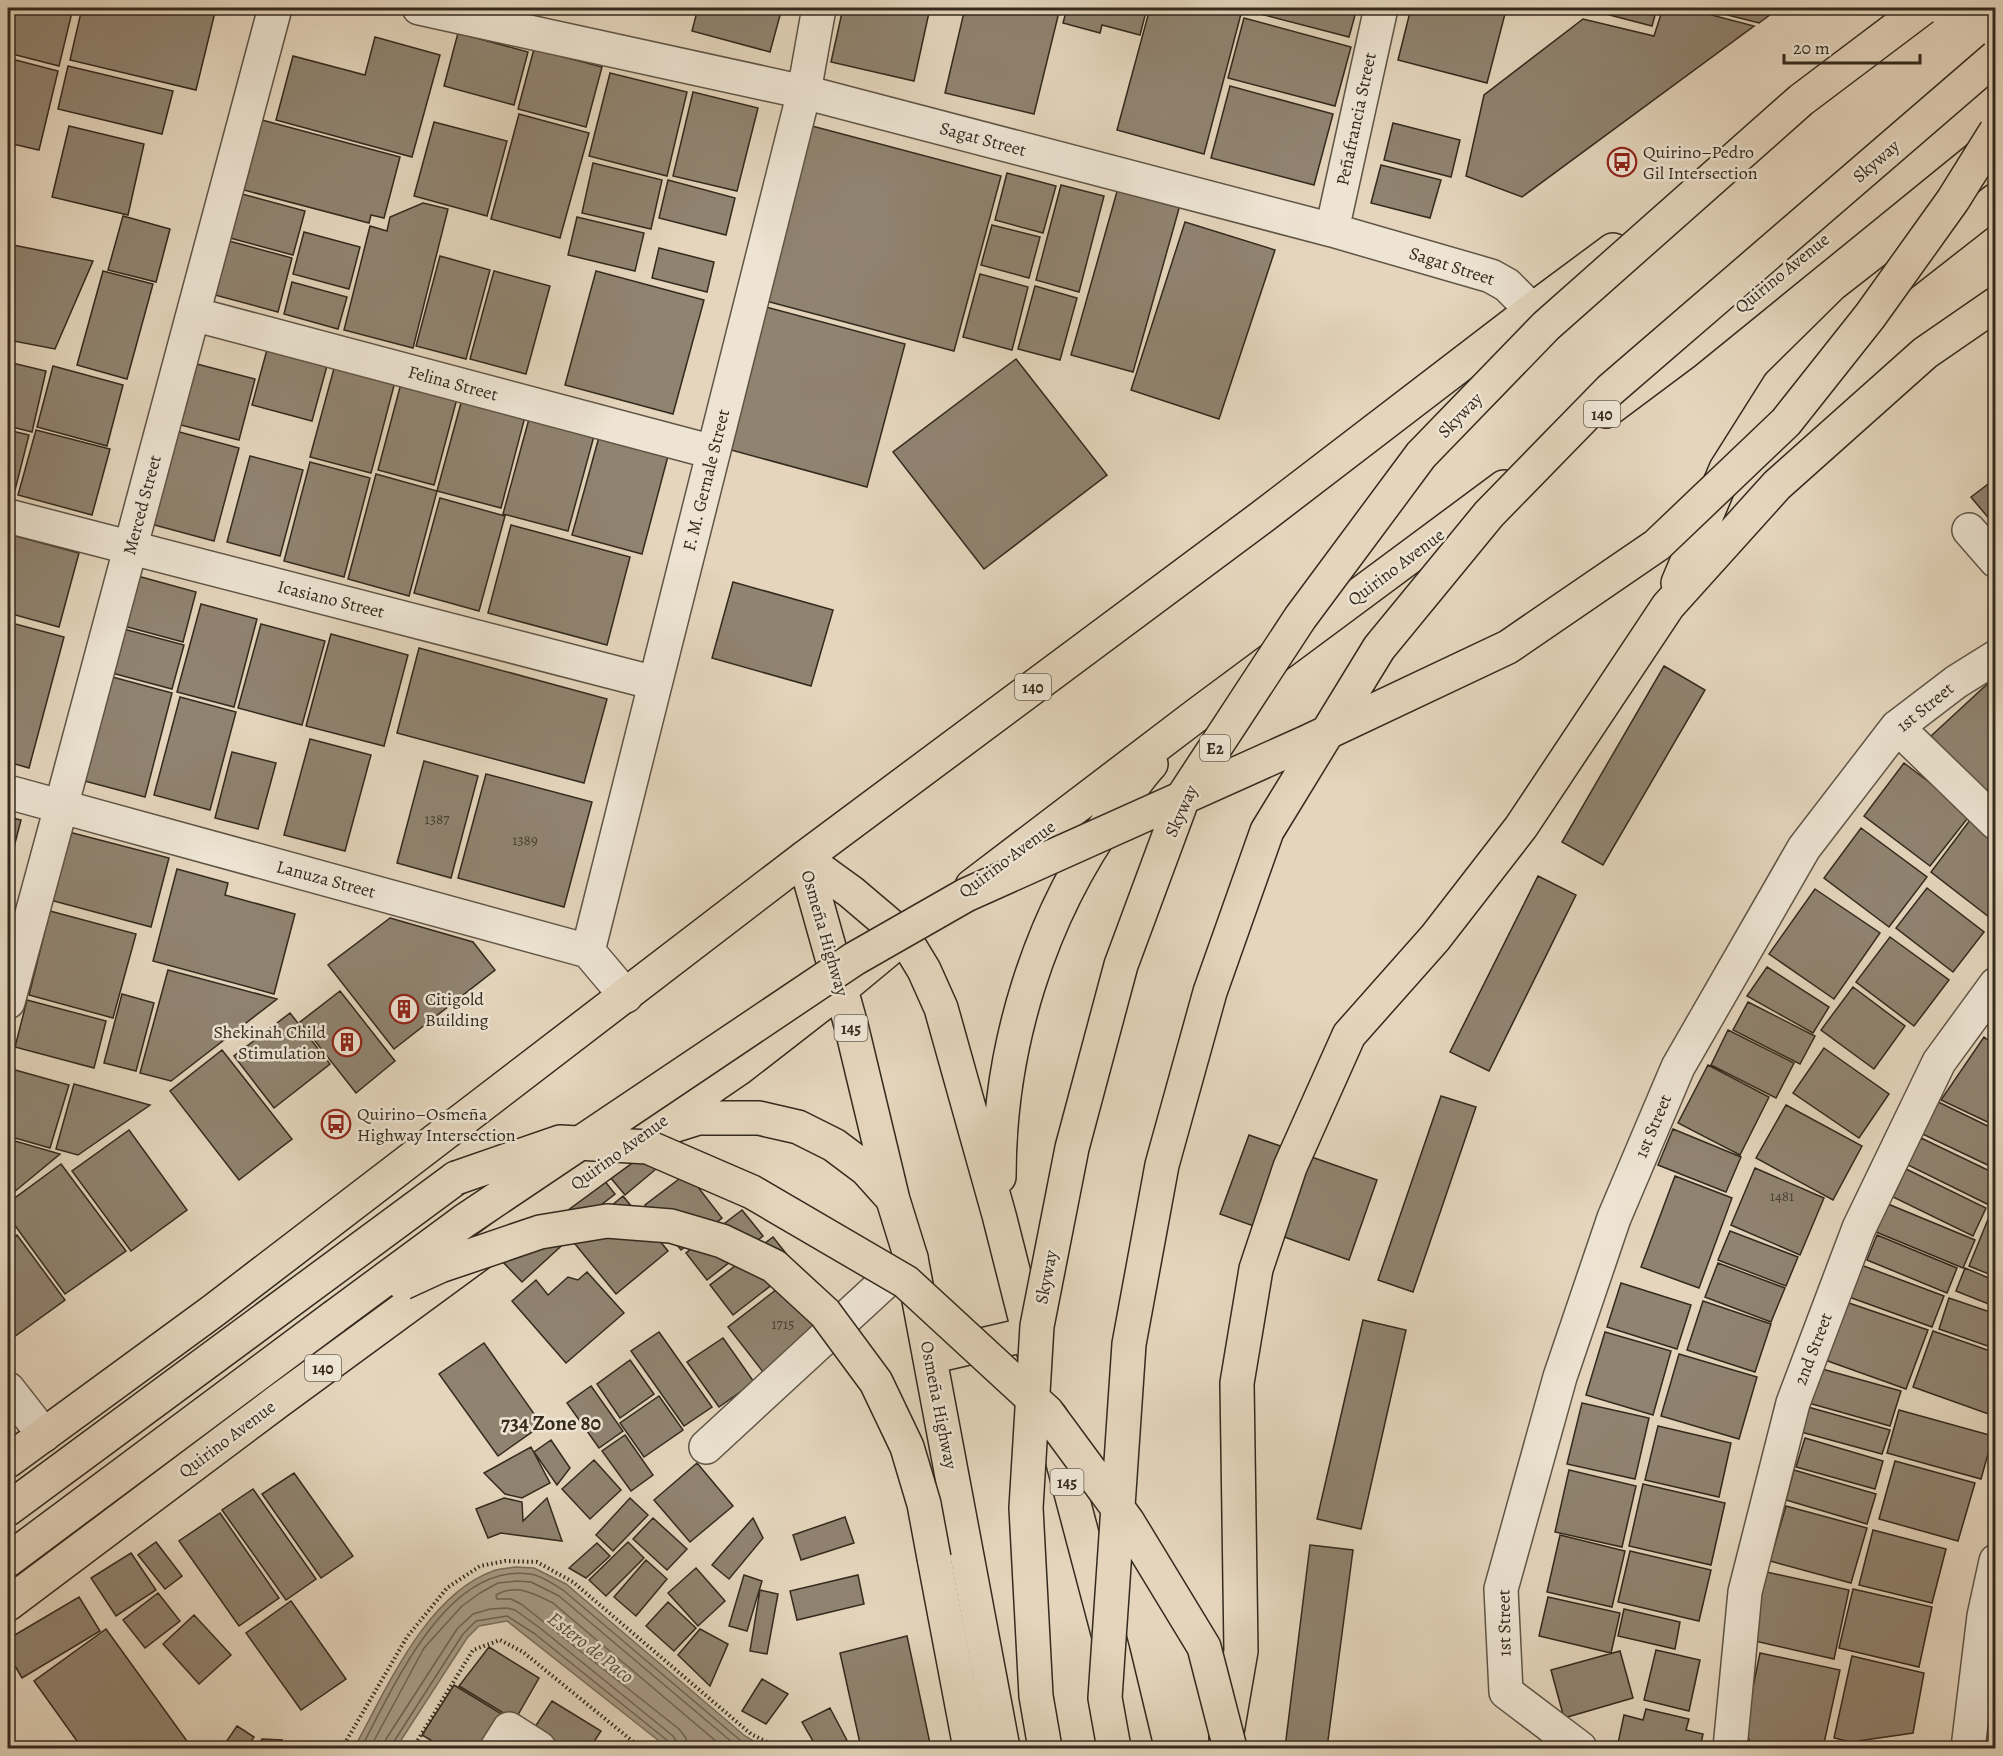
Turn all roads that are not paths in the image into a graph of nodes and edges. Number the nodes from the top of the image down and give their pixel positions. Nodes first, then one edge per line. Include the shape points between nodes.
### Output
1 (275, 8) edge
2 (418, 8) edge
3 (819, 8) edge
4 (1381, 8) edge
5 (1923, 8) edge
6 (1943, 8) edge
7 (1995, 57) edge
8 (804, 92) junction
9 (1995, 99) edge
10 (1995, 131) edge
11 (1995, 200) edge
12 (1332, 230) junction
13 (1995, 304) edge
14 (1532, 310) junction
15 (193, 314) junction
16 (713, 452) junction
17 (8, 516) edge
18 (1969, 530) dead end
19 (130, 548) junction
20 (1995, 561) edge
21 (1668, 606) junction
22 (1995, 657) edge
23 (655, 683) junction
24 (1198, 714) junction
25 (1898, 727) junction
26 (8, 792) edge
27 (62, 807) junction
28 (1995, 823) edge
29 (804, 858) junction
30 (904, 937) junction
31 (588, 951) junction
32 (1995, 984) edge
33 (841, 990) junction
34 (626, 996) junction
35 (8, 1002) edge
36 (640, 1136) junction
37 (893, 1200) junction
38 (999, 1215) junction
39 (911, 1258) junction
40 (334, 1317) junction
41 (1029, 1334) junction
42 (930, 1356) junction
43 (8, 1389) edge
44 (44, 1435) junction
45 (706, 1447) dead end
46 (8, 1461) edge
47 (8, 1509) edge
48 (8, 1560) edge
49 (1995, 1561) edge
50 (8, 1604) edge
51 (497, 1749) edge
52 (539, 1749) edge
53 (970, 1749) edge
54 (1003, 1749) edge
55 (1045, 1749) edge
56 (1114, 1749) edge
57 (1136, 1749) edge
58 (1225, 1749) edge
59 (1230, 1749) edge
60 (1580, 1749) edge
61 (1731, 1749) edge
62 (1968, 1749) edge

1 - 15 street, Merced Street
2 - 8 street, Sagat Street
3 - 8 street, F. M. Gernale Street
4 - 12 street, Peñafrancia Street
5 - 55 main road, Skyway / E2, bridge via 1801,100 1546,326 1421,455 1300,618 1184,795 1121,965 1072,1148 1037,1326 1026,1508 1036,1696
6 - 14 main road, 140
7 - 56 main road, Skyway, bridge via 1610,390 1489,514 1379,648 1267,831 1210,992 1162,1165 1129,1344 1105,1698
8 - 12 street, Sagat Street
8 - 16 street, F. M. Gernale Street
9 - 24 main road, Quirino Avenue / 140 via 1685,352
10 - 40 main road, bridge via 1953,200 1870,316 1786,422 1657,545 1508,647 966,895 854,959 464,1221
11 - 21 main road via 1854,311 1779,385 1726,469
12 - 14 street, Sagat Street via 1491,276 1507,285
13 - 21 main road via 1925,353 1777,484
14 - 29 main road, 140 via 1262,517
15 - 16 street, Felina Street
15 - 19 street, Merced Street
16 - 23 street, F. M. Gernale Street
17 - 19 street, Icasiano Street
18 - 20 street
19 - 23 street, Icasiano Street
19 - 27 street, Merced Street
21 - 58 main road via 1521,827 1436,938 1349,1035 1290,1167 1256,1269 1237,1383 1241,1651
22 - 25 street, 1st Street
23 - 31 street, F. M. Gernale Street
24 - 30 main road, Quirino Avenue / 140
24 - 38 main road via 1142,774 1094,841 1056,913 1028,986 1008,1061 999,1138
25 - 28 street
25 - 60 street, 1st Street via 1804,848 1678,1066 1614,1218 1560,1377 1501,1589 1506,1692
26 - 27 street, Lanuza Street
27 - 31 street, Lanuza Street
27 - 35 street, Merced Street
29 - 30 main road, Osmeña Highway / 145
29 - 33 main road, Osmeña Highway / 145
29 - 34 main road, 140
30 - 33 main road, Quirino Avenue / 140
30 - 38 main road, Osmeña Highway / 145 via 942,1008
31 - 34 street
32 - 61 street, 2nd Street via 1934,1072 1859,1228 1793,1403 1744,1592
33 - 36 main road, Quirino Avenue / 140
33 - 37 main road, Osmeña Highway / 145
34 - 44 main road, 140
36 - 37 main road via 698,1118 759,1118 798,1127 834,1145 866,1169
36 - 50 main road, Quirino Avenue / 140
37 - 39 main road, Osmeña Highway / 145
38 - 41 main road, Osmeña Highway / 145
39 - 42 main road, Osmeña Highway / 145
39 - 45 street
40 - 48 main road
40 - 53 main road, bridge via 440,1266 540,1232 607,1221 671,1226 722,1241 774,1266 825,1313 876,1382 907,1447 924,1504
41 - 42 main road
41 - 57 main road, Osmeña Highway / 145
42 - 54 main road, Osmeña Highway / 145
43 - 44 street
44 - 46 main road, 140
47 - 59 main road, bridge via 456,1178 560,1142 648,1147 752,1192 906,1282 1047,1412 1128,1522 1204,1647
49 - 62 street via 1984,1616
51 - 52 street via 509,1729

